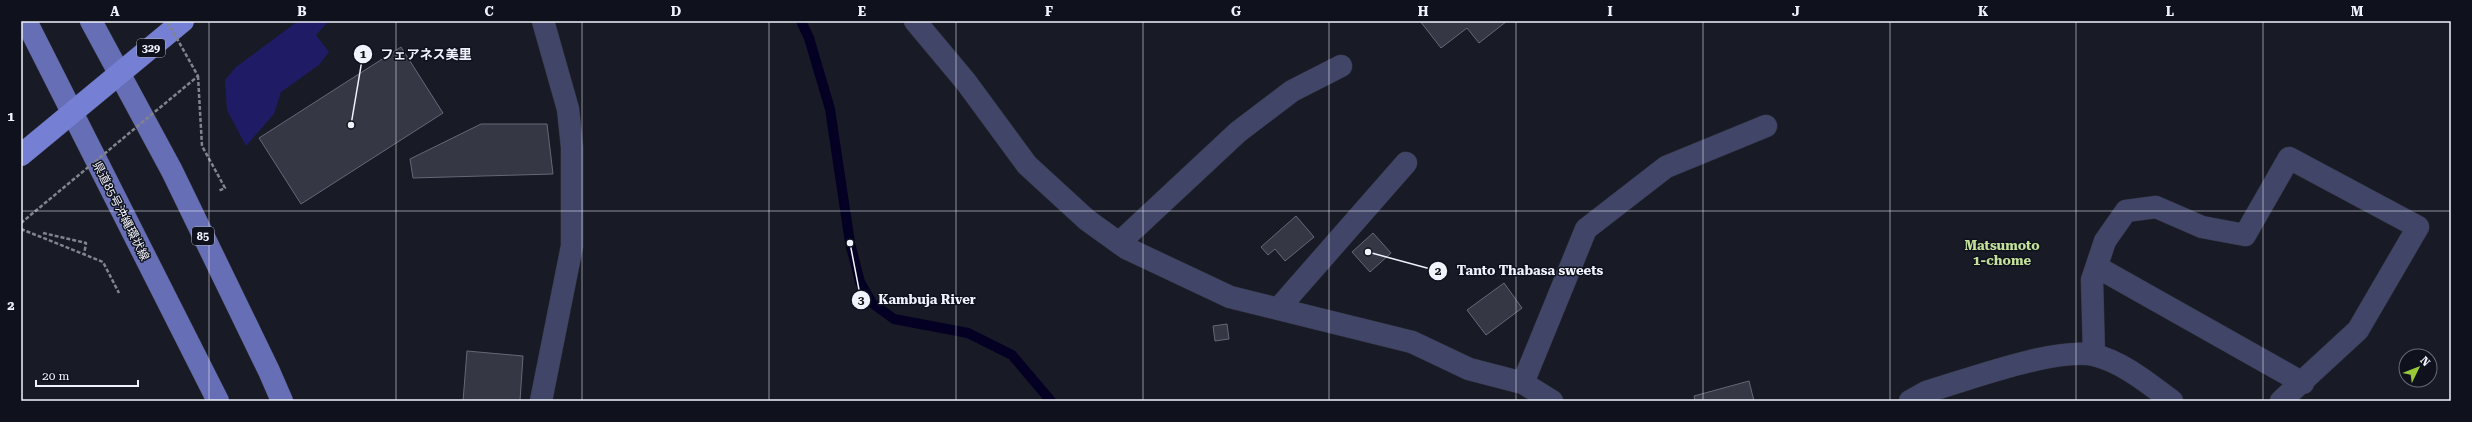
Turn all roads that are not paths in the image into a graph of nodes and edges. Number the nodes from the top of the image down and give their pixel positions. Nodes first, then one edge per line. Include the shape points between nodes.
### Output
1 (26, 21) edge
2 (91, 21) edge
3 (183, 21) edge
4 (543, 21) edge
5 (916, 21) edge
6 (1341, 66) dead end
7 (118, 74) junction
8 (71, 113) junction
9 (1766, 126) dead end
10 (21, 155) edge
11 (1406, 163) dead end
12 (1118, 243) junction
13 (2097, 267) junction
14 (1278, 309) junction
15 (2094, 355) junction
16 (1523, 383) junction
17 (2303, 383) junction
18 (218, 401) edge
19 (282, 401) edge
20 (541, 401) edge
21 (1552, 401) edge
22 (1910, 401) edge
23 (2172, 401) edge
24 (2281, 401) edge

1 - 8 main road, 県道85号沖縄環状線
2 - 7 main road, 85
3 - 7 highway, 329
4 - 20 street via 568,109 572,147 572,246
5 - 12 street via 966,82 1027,164 1087,220
6 - 12 street via 1292,91 1238,132
7 - 8 highway, 329
7 - 19 main road, 85 via 172,171
8 - 10 highway, 329
8 - 18 main road, 県道85号沖縄環状線
9 - 16 street via 1666,167 1586,229
11 - 14 street
12 - 14 street via 1230,297
13 - 15 street via 2092,280
13 - 17 street
13 - 17 street via 2105,241 2126,211 2156,207 2202,228 2245,235 2289,158 2418,227 2358,330
14 - 16 street via 1412,342 1469,369
15 - 22 street via 2062,354 1926,392
15 - 23 street via 2131,371
16 - 21 street
17 - 24 street

